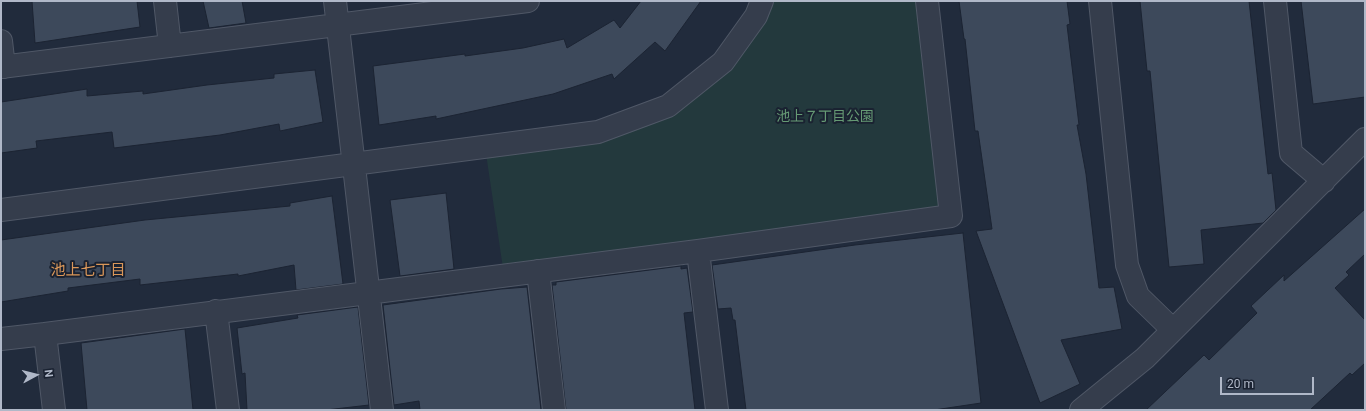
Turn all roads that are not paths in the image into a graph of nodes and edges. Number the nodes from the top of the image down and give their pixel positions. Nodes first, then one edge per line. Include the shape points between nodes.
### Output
1 (165, 1) edge
2 (335, 1) edge
3 (528, 1) edge
4 (762, 1) edge
5 (927, 1) edge
6 (1100, 1) edge
7 (1275, 1) edge
8 (501, 3) edge
9 (338, 25) junction
10 (1, 41) edge
11 (170, 46) junction
12 (3, 67) edge
13 (1365, 139) edge
14 (354, 165) junction
15 (1324, 180) junction
16 (1, 210) edge
17 (698, 251) junction
18 (538, 270) junction
19 (367, 292) junction
20 (216, 311) junction
21 (1173, 330) junction
22 (45, 334) junction
23 (1, 339) edge
24 (54, 410) edge
25 (228, 410) edge
26 (382, 410) edge
27 (554, 410) edge
28 (717, 410) edge
29 (1081, 410) edge

1 - 11 street
2 - 9 street
3 - 8 street
4 - 14 street via 756,16 723,62 668,106 598,132
5 - 17 street via 951,216
6 - 21 street via 1128,265 1138,296
7 - 15 street via 1291,153
8 - 9 street
9 - 11 street
9 - 14 street
10 - 12 street
11 - 12 street
13 - 15 street
14 - 16 street
14 - 19 street
15 - 21 street
17 - 18 street
17 - 28 street
18 - 19 street
18 - 27 street
19 - 20 street
19 - 26 street
20 - 22 street
20 - 25 street
21 - 29 street via 1145,358
22 - 23 street
22 - 24 street

